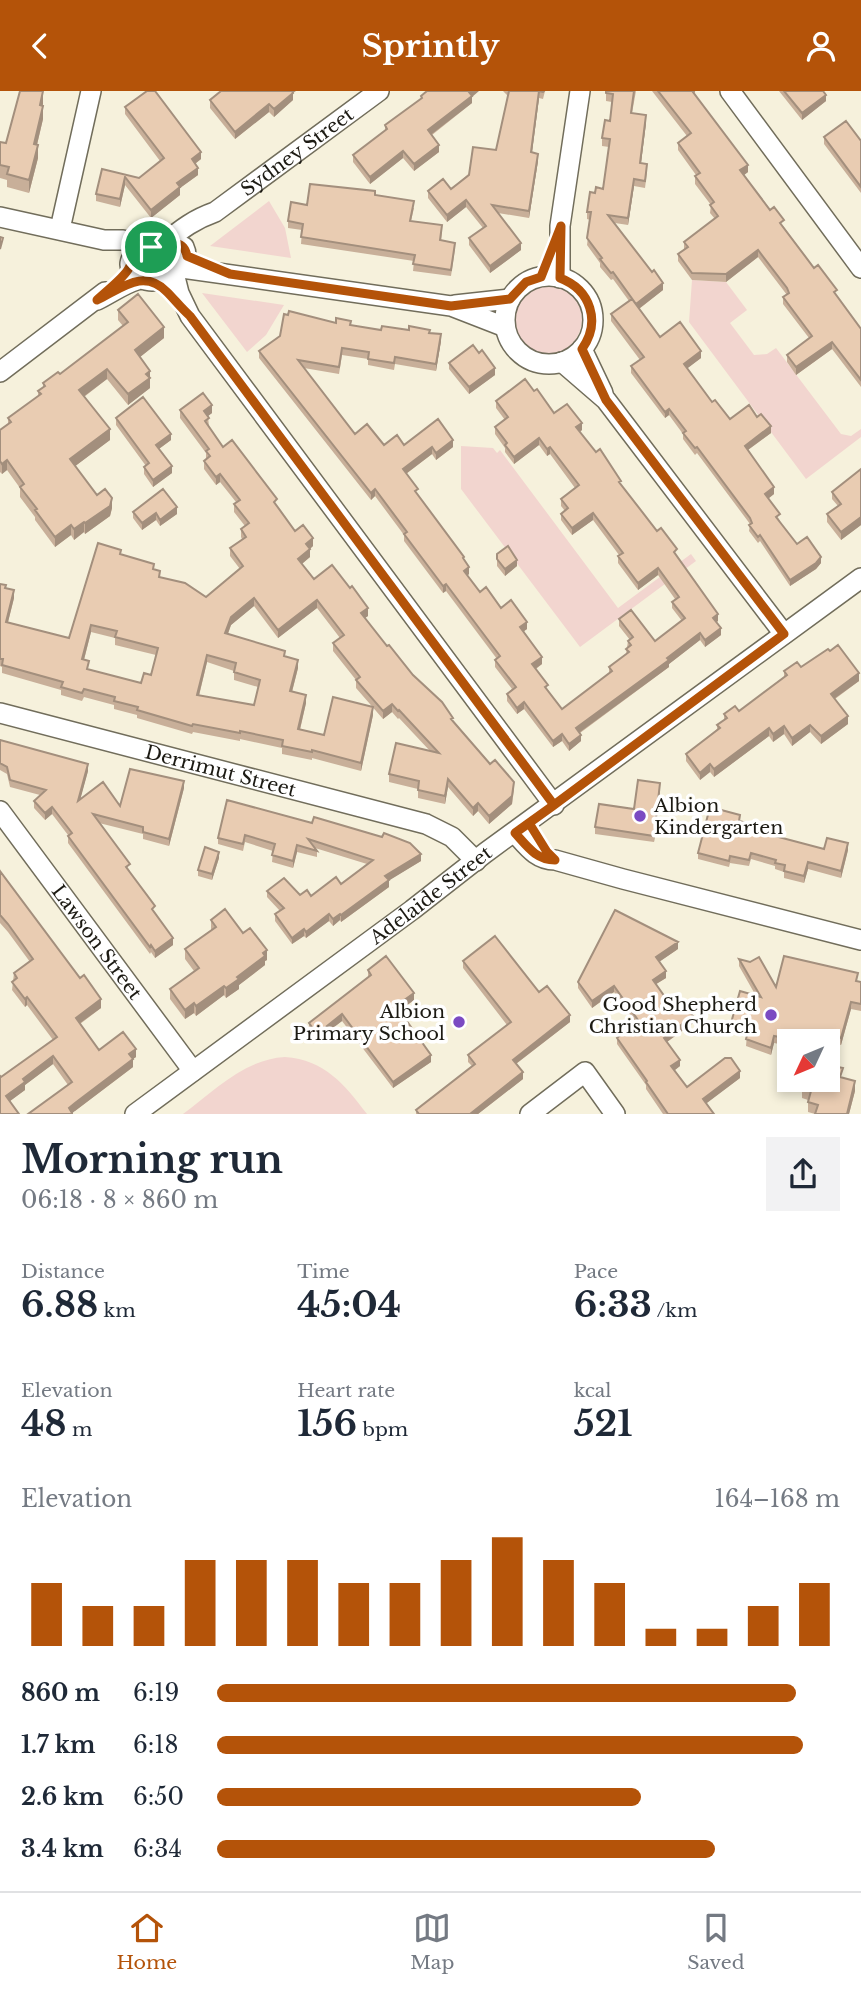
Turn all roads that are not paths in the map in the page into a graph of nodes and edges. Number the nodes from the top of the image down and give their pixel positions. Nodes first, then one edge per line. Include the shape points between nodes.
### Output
1 (92, 91) edge
2 (379, 91) edge
3 (580, 91) edge
4 (730, 91) edge
5 (0, 217) edge
6 (60, 229) junction
7 (178, 258) junction
8 (140, 267) junction
9 (861, 268) edge
10 (551, 277) junction
11 (510, 299) junction
12 (451, 306) junction
13 (190, 316) junction
14 (505, 327) junction
15 (582, 349) junction
16 (562, 362) junction
17 (0, 372) edge
18 (606, 400) junction
19 (861, 578) edge
20 (784, 634) junction
21 (0, 713) edge
22 (554, 805) junction
23 (0, 811) edge
24 (522, 828) junction
25 (480, 857) junction
26 (861, 940) edge
27 (194, 1072) junction
28 (135, 1114) edge
29 (530, 1114) edge
30 (615, 1114) edge

1 - 6 street
2 - 7 street, Sydney Street via 215,212
3 - 10 street
4 - 9 street
5 - 6 street
6 - 8 street via 104,240
7 - 8 street, Sydney Street
7 - 8 street, Sydney Street
7 - 12 street via 230,274
7 - 13 street via 179,293
8 - 13 street
8 - 17 street, Sydney Street
10 - 11 street via 526,282
10 - 15 street via 576,286 591,307 592,325
11 - 12 street
11 - 14 street
12 - 14 street
13 - 22 street
14 - 16 street via 522,355 546,364
15 - 16 street
15 - 18 street
16 - 18 street
18 - 20 street
19 - 20 street, Adelaide Street
20 - 22 street, Adelaide Street
21 - 25 street, Derrimut Street via 439,829
22 - 24 street, Adelaide Street
23 - 27 street, Lawson Street
24 - 25 street, Adelaide Street
24 - 26 street via 536,855 546,860
25 - 27 street, Adelaide Street
27 - 28 street, Adelaide Street
29 - 30 street via 586,1072

